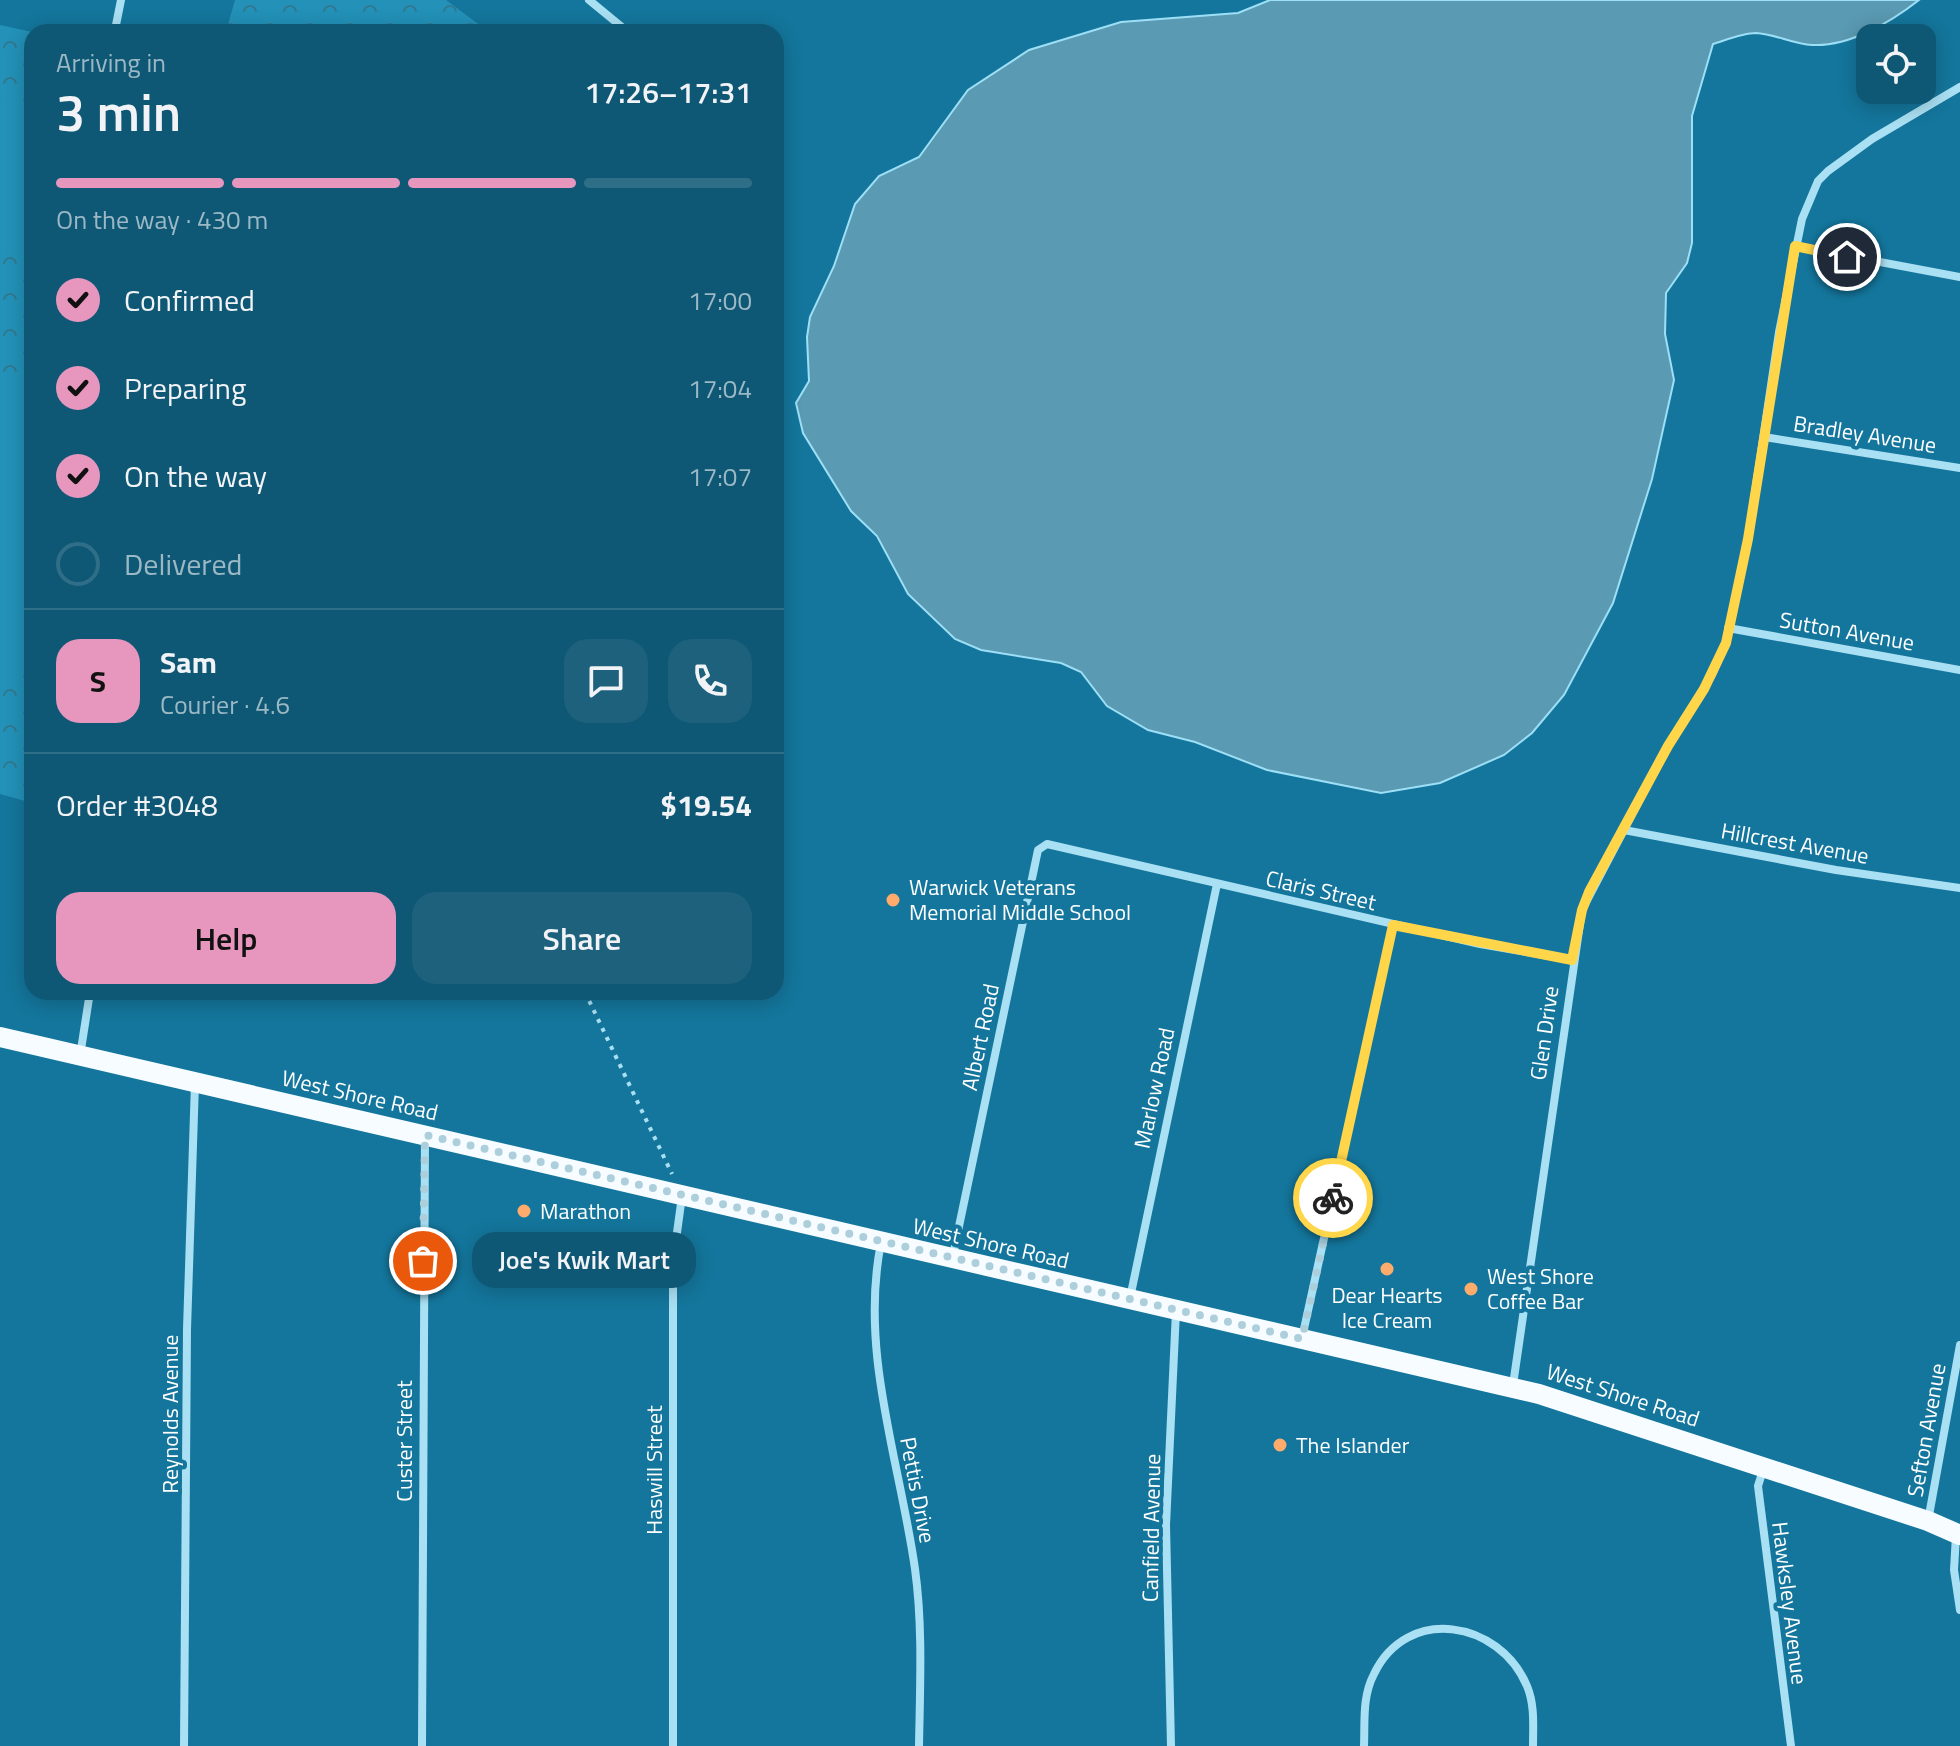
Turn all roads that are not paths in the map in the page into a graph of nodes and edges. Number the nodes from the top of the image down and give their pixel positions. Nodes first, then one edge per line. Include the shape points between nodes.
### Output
1 (121, 0) edge
2 (589, 0) edge
3 (116, 24) edge
4 (618, 24) edge
5 (1960, 87) edge
6 (1795, 246) junction
7 (1960, 277) edge
8 (1764, 437) junction
9 (1960, 468) edge
10 (1728, 628) junction
11 (1960, 670) edge
12 (1624, 830) junction
13 (1064, 846) joint
14 (1217, 884) junction
15 (1960, 888) edge
16 (1393, 925) junction
17 (1572, 960) junction
18 (89, 1000) edge
19 (0, 1037) edge
20 (80, 1056) junction
21 (195, 1082) junction
22 (425, 1135) junction
23 (682, 1196) junction
24 (881, 1242) junction
25 (952, 1259) junction
26 (1130, 1299) junction
27 (1176, 1310) junction
28 (1302, 1339) junction
29 (1960, 1345) edge
30 (1512, 1387) junction
31 (1764, 1466) junction
32 (1928, 1521) junction
33 (1958, 1534) edge
34 (1960, 1610) edge
35 (184, 1746) edge
36 (422, 1746) edge
37 (673, 1746) edge
38 (919, 1746) edge
39 (1171, 1746) edge
40 (1364, 1746) edge
41 (1533, 1746) edge
42 (1791, 1746) edge

1 - 3 street
2 - 4 street
5 - 6 street, Glen Drive via 1828,171 1806,206
6 - 7 street
6 - 8 street, Glen Drive
8 - 9 street, Bradley Avenue
8 - 10 street, Glen Drive
10 - 11 street, Sutton Avenue
10 - 12 street, Glen Drive via 1712,675
12 - 15 street, Hillcrest Avenue
12 - 17 street, Glen Drive via 1582,910
13 - 14 street, Claris Street
13 - 25 street, Albert Road via 1047,844 1038,850
14 - 16 street, Claris Street
14 - 26 street, Marlow Road
16 - 17 street, Claris Street
16 - 28 street
17 - 30 street, Glen Drive
18 - 20 street
19 - 20 main road, West Shore Road
20 - 21 main road, West Shore Road
21 - 22 main road, West Shore Road
21 - 35 street, Reynolds Avenue
22 - 23 main road, West Shore Road
22 - 36 street, Custer Street
23 - 24 main road, West Shore Road
23 - 37 street, Haswill Street via 673,1262
24 - 25 main road, West Shore Road
24 - 38 street, Pettis Drive via 873,1283 877,1351 916,1571
25 - 26 main road, West Shore Road
26 - 27 main road, West Shore Road
27 - 28 main road, West Shore Road
27 - 39 street, Canfield Avenue via 1166,1525
28 - 30 main road, West Shore Road
29 - 32 street, Sefton Avenue
30 - 31 main road, West Shore Road
31 - 32 main road, West Shore Road
31 - 42 street, Hawksley Avenue via 1758,1486
32 - 33 main road, West Shore Road
33 - 34 street via 1954,1570
40 - 41 street via 1365,1699 1388,1651 1402,1639 1451,1630 1473,1631 1512,1660 1528,1686

